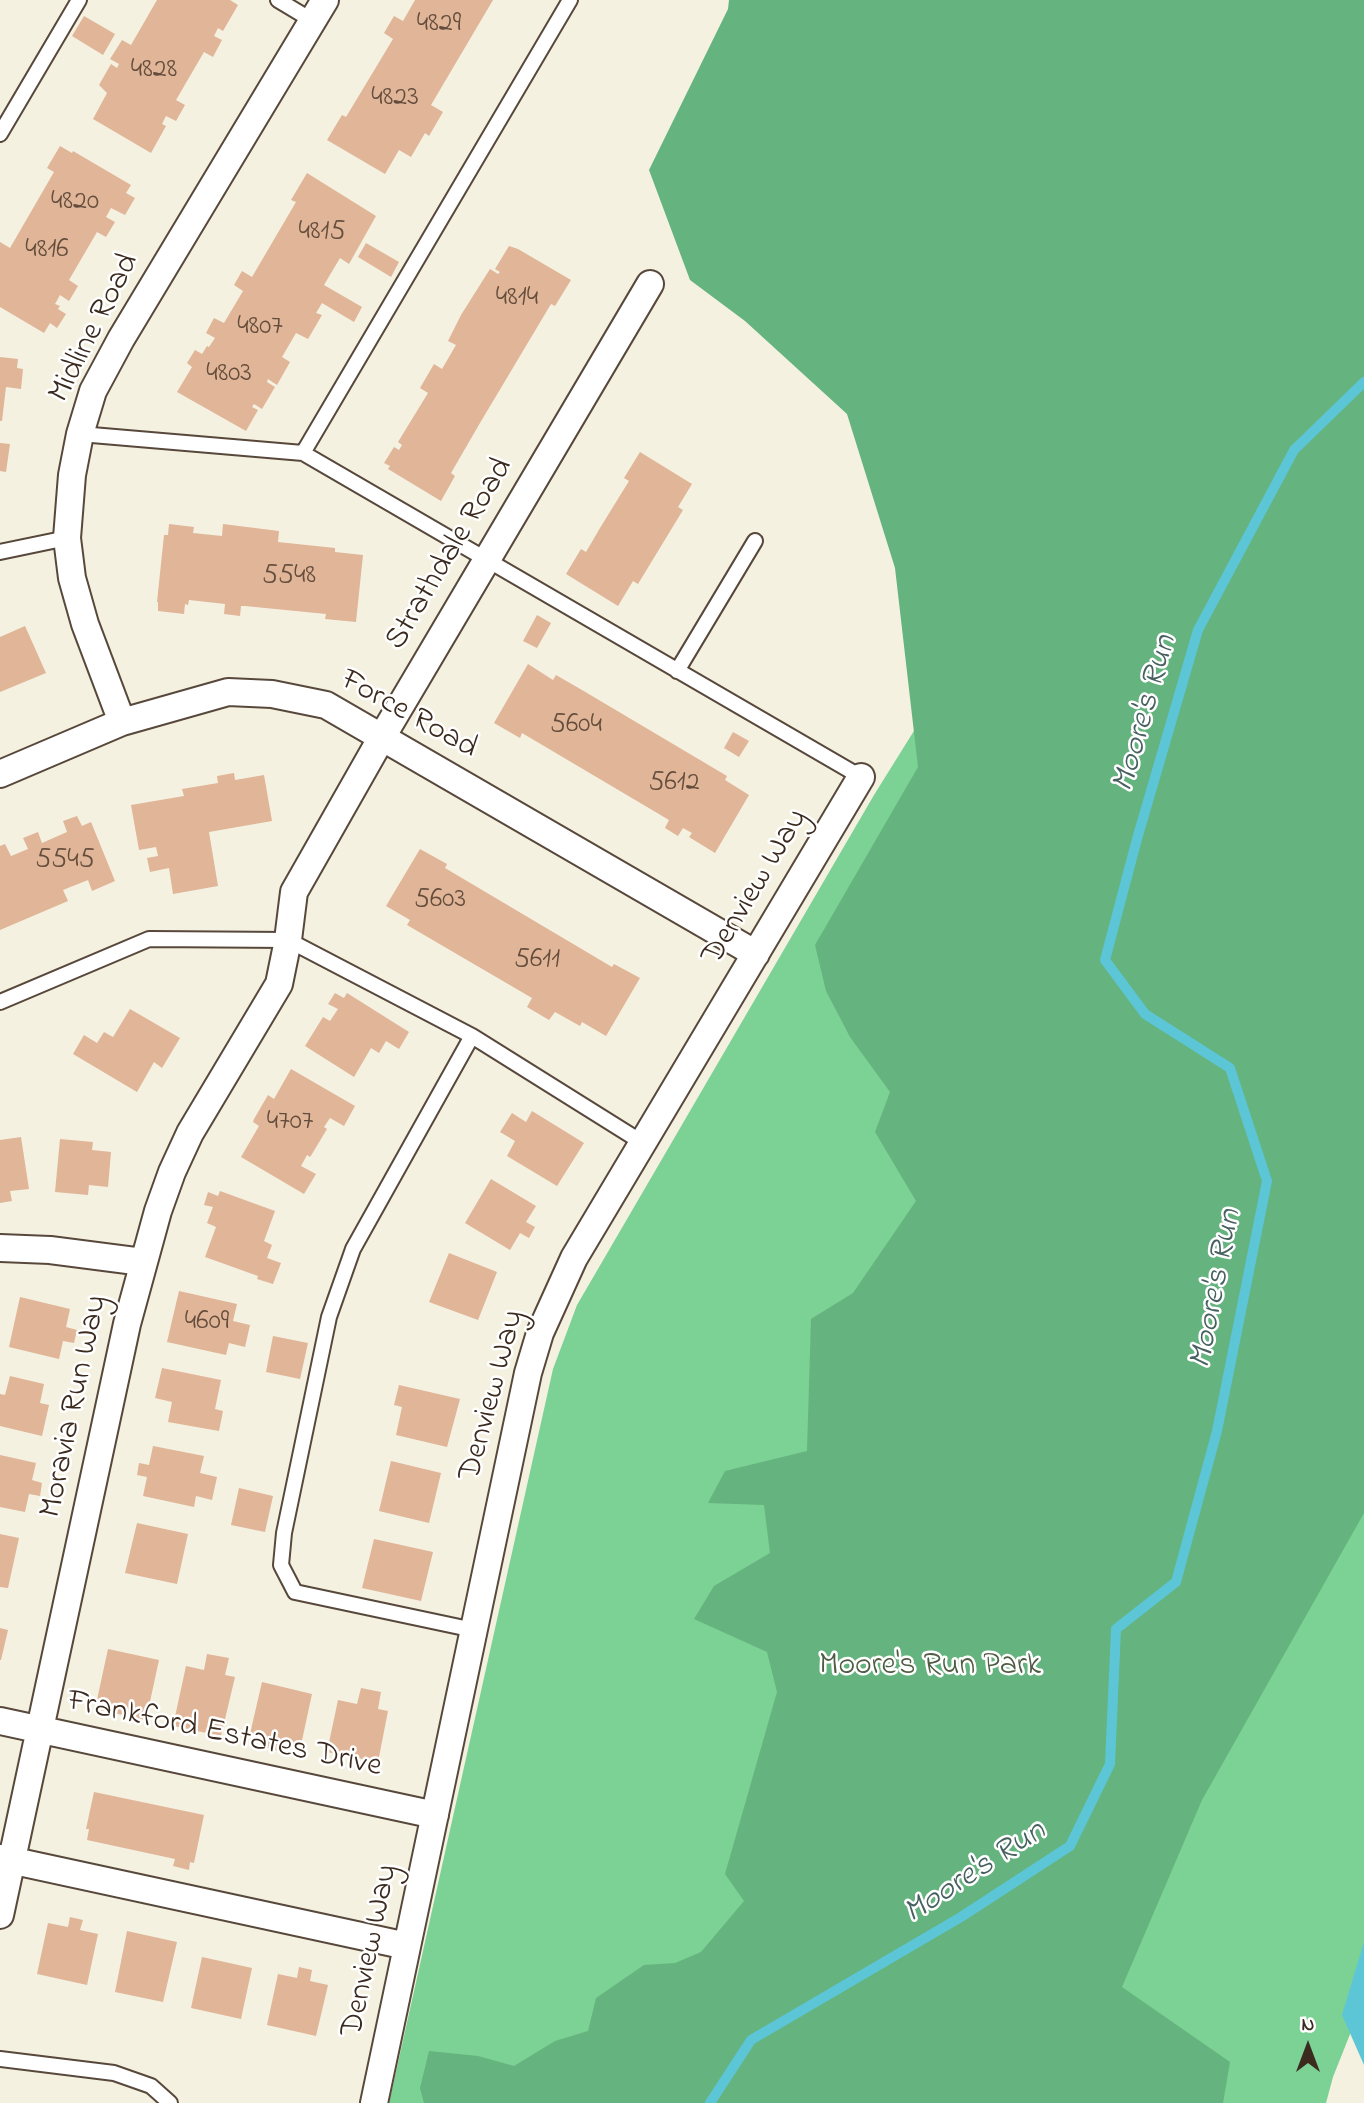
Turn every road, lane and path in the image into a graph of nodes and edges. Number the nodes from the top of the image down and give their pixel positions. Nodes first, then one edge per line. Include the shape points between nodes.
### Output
1 (79, 0) edge
2 (278, 0) edge
3 (570, 0) edge
4 (319, 10) edge
5 (0, 134) edge
6 (650, 284) dead end
7 (79, 434) junction
8 (303, 453) junction
9 (67, 538) junction
10 (755, 541) dead end
11 (0, 552) edge
12 (487, 560) junction
13 (677, 671) junction
14 (122, 722) junction
15 (382, 737) junction
16 (0, 774) edge
17 (861, 778) joint
18 (288, 940) junction
19 (756, 954) junction
20 (0, 1002) edge
21 (472, 1035) junction
22 (643, 1143) junction
23 (0, 1248) edge
24 (142, 1262) junction
25 (474, 1630) junction
26 (0, 1721) edge
27 (40, 1730) junction
28 (435, 1815) junction
29 (6, 1859) edge
30 (0, 1915) edge
31 (407, 1946) junction
32 (0, 2059) edge
33 (170, 2103) edge
34 (374, 2103) edge

1 - 5 lane
2 - 4 lane
3 - 8 lane
4 - 7 street, Midline Road via 121,339 93,391
6 - 12 street, Strathdale Road
7 - 8 lane
7 - 9 street, Midline Road
8 - 12 lane
9 - 11 lane
9 - 14 street, Midline Road via 85,624
10 - 13 lane
12 - 13 lane
12 - 15 street, Strathdale Road
13 - 17 lane
14 - 15 street, Force Road via 228,692 272,694 326,705
14 - 16 street, Force Road
15 - 18 street, Strathdale Road via 294,892
15 - 19 street, Force Road
17 - 19 street, Denview Way
18 - 20 lane via 149,939
18 - 21 lane
18 - 24 street, Moravia Run Way via 279,984 190,1133
19 - 22 street, Denview Way
21 - 22 lane
21 - 25 lane via 353,1248 329,1317 281,1565 295,1592
22 - 25 street, Denview Way via 575,1258 540,1333
23 - 24 street
24 - 27 street, Moravia Run Way
25 - 28 street, Denview Way
26 - 27 street, Frankford Estates Drive
27 - 28 street, Frankford Estates Drive
27 - 29 street, Moravia Run Way
28 - 31 street, Denview Way
29 - 30 street, Moravia Run Way
29 - 31 street
31 - 34 street, Denview Way
32 - 33 lane via 114,2073 151,2086

